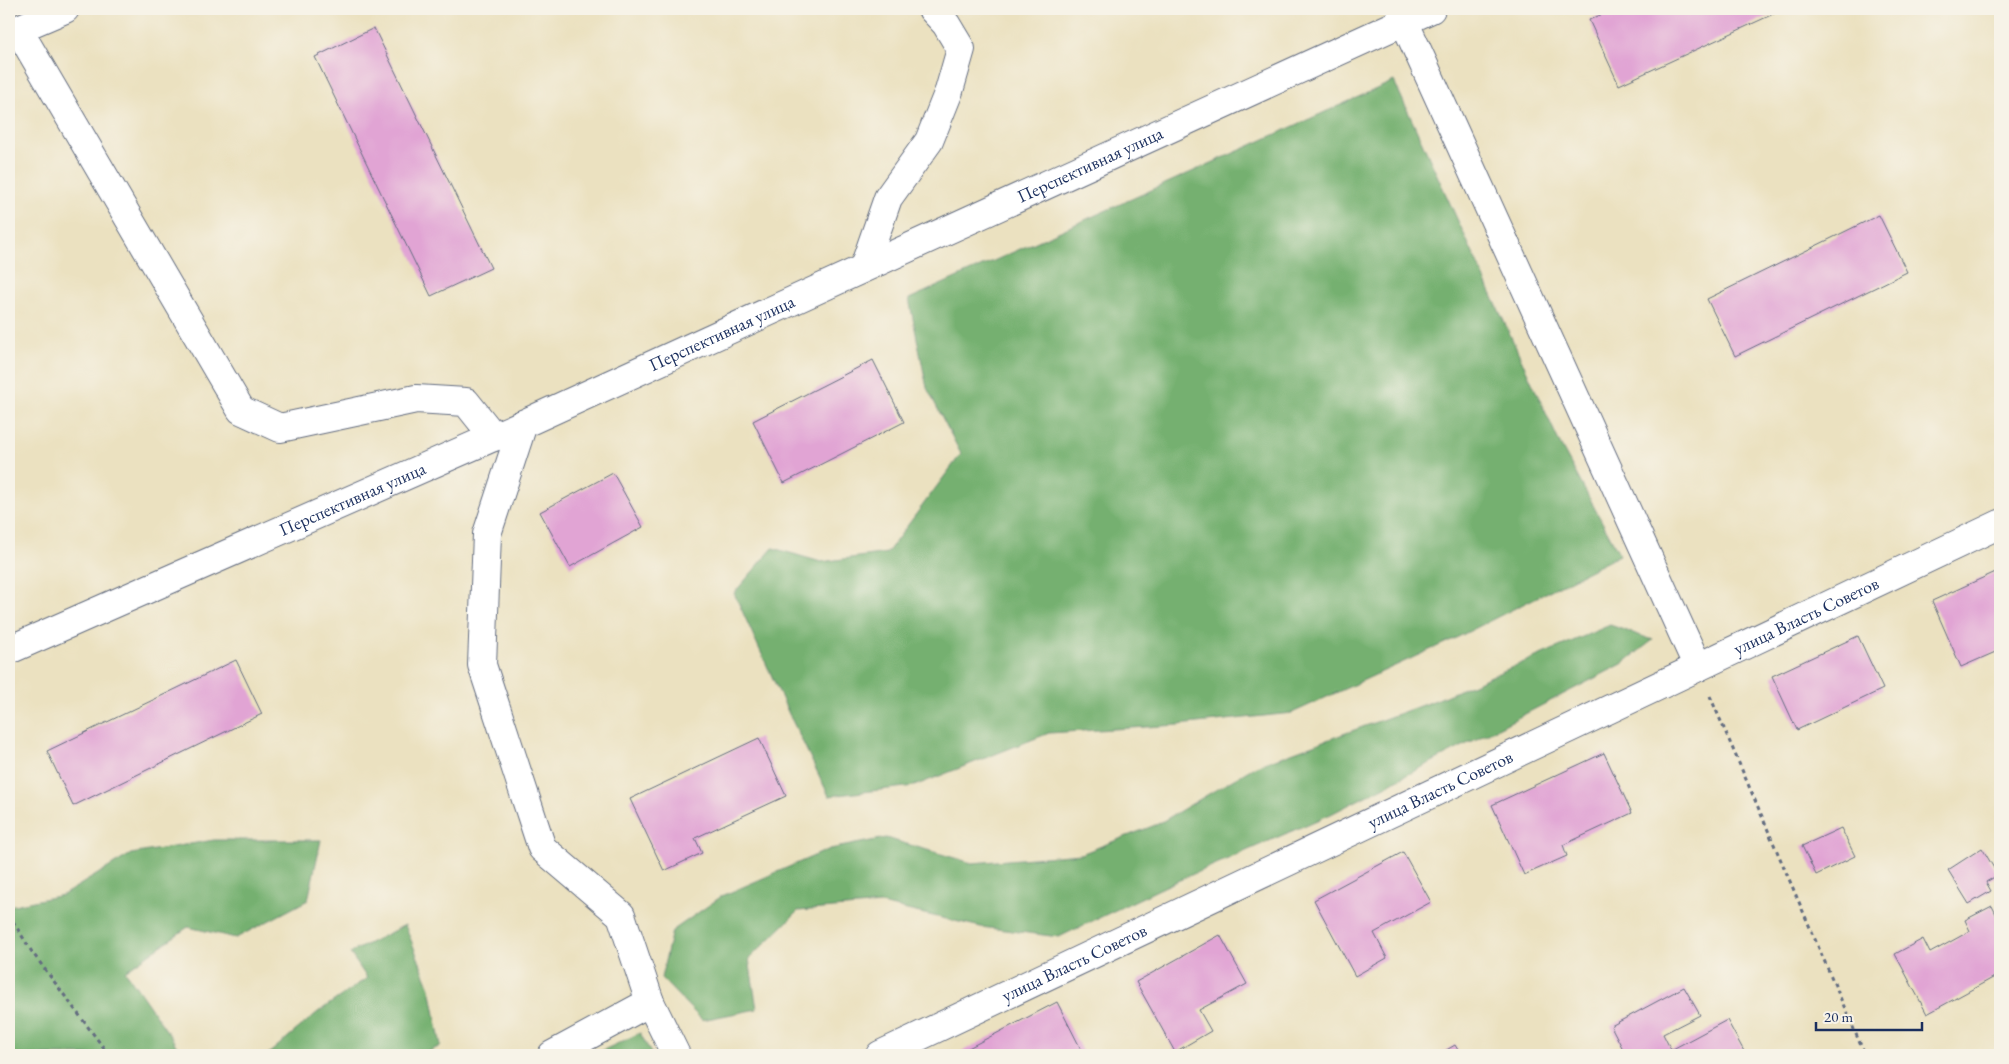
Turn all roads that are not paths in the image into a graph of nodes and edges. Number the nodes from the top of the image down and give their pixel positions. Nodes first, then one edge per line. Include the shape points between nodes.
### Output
1 (65, 9) edge
2 (932, 9) edge
3 (1430, 9) edge
4 (1402, 15) edge
5 (14, 31) edge
6 (864, 267) junction
7 (523, 424) junction
8 (494, 437) junction
9 (2000, 524) edge
10 (9, 650) edge
11 (1698, 668) junction
12 (650, 1002) junction
13 (552, 1055) edge
14 (676, 1055) edge
15 (880, 1055) edge

1 - 5 street
2 - 6 street via 946,24 961,49 929,141 888,198
3 - 4 street, Перспективная улица
4 - 6 street, Перспективная улица
4 - 11 street
5 - 8 street via 241,410 280,428 416,398 466,402
6 - 7 street, Перспективная улица
7 - 8 street, Перспективная улица
7 - 12 street via 487,534 482,665 542,848 621,915
8 - 10 street, Перспективная улица
9 - 11 street, улица Власть Советов
11 - 15 street, улица Власть Советов
12 - 13 street
12 - 14 street

